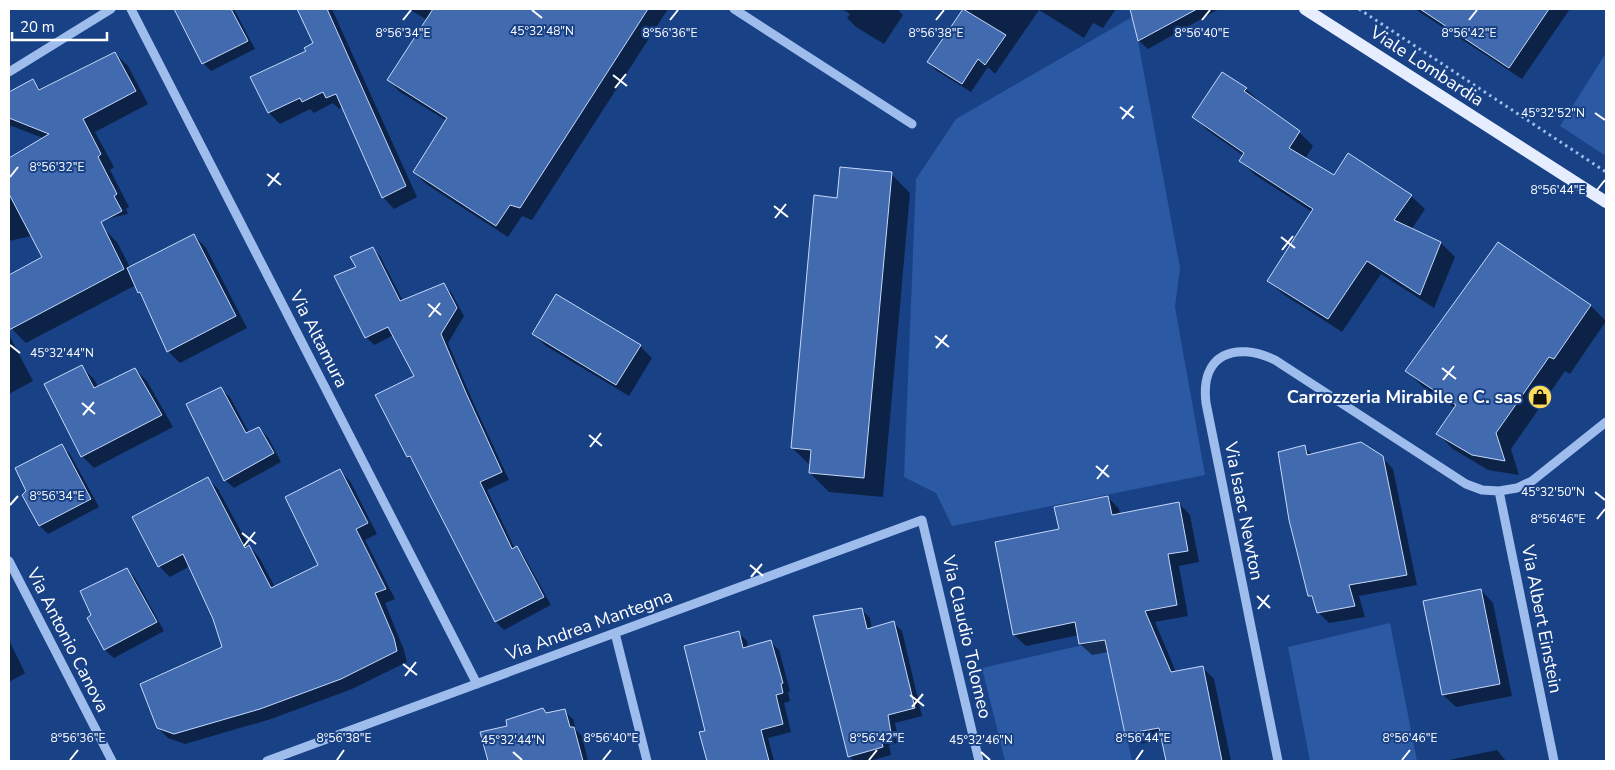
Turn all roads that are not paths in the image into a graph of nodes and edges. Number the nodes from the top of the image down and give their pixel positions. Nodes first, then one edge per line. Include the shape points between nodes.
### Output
1 (112, 9) edge
2 (131, 9) edge
3 (734, 9) edge
4 (1306, 9) edge
5 (9, 72) edge
6 (912, 124) dead end
7 (1606, 202) edge
8 (1606, 422) edge
9 (1500, 491) junction
10 (922, 520) joint
11 (9, 561) edge
12 (615, 633) junction
13 (477, 684) junction
14 (112, 761) edge
15 (268, 761) edge
16 (647, 761) edge
17 (980, 761) edge
18 (1278, 761) edge
19 (1554, 761) edge

1 - 5 street
2 - 13 street, Via Altamura
3 - 6 street
4 - 7 main road, Viale Lombardia
8 - 9 street via 1532,481
9 - 18 street, Via Isaac Newton via 1482,490 1466,484 1275,360 1251,351 1237,352 1223,356 1213,365 1205,390
9 - 19 street, Via Albert Einstein
10 - 12 street, Via Andrea Mantegna
10 - 17 street, Via Claudio Tolomeo
11 - 14 street, Via Antonio Canova
12 - 13 street, Via Andrea Mantegna
12 - 16 street
13 - 15 street, Via Andrea Mantegna

